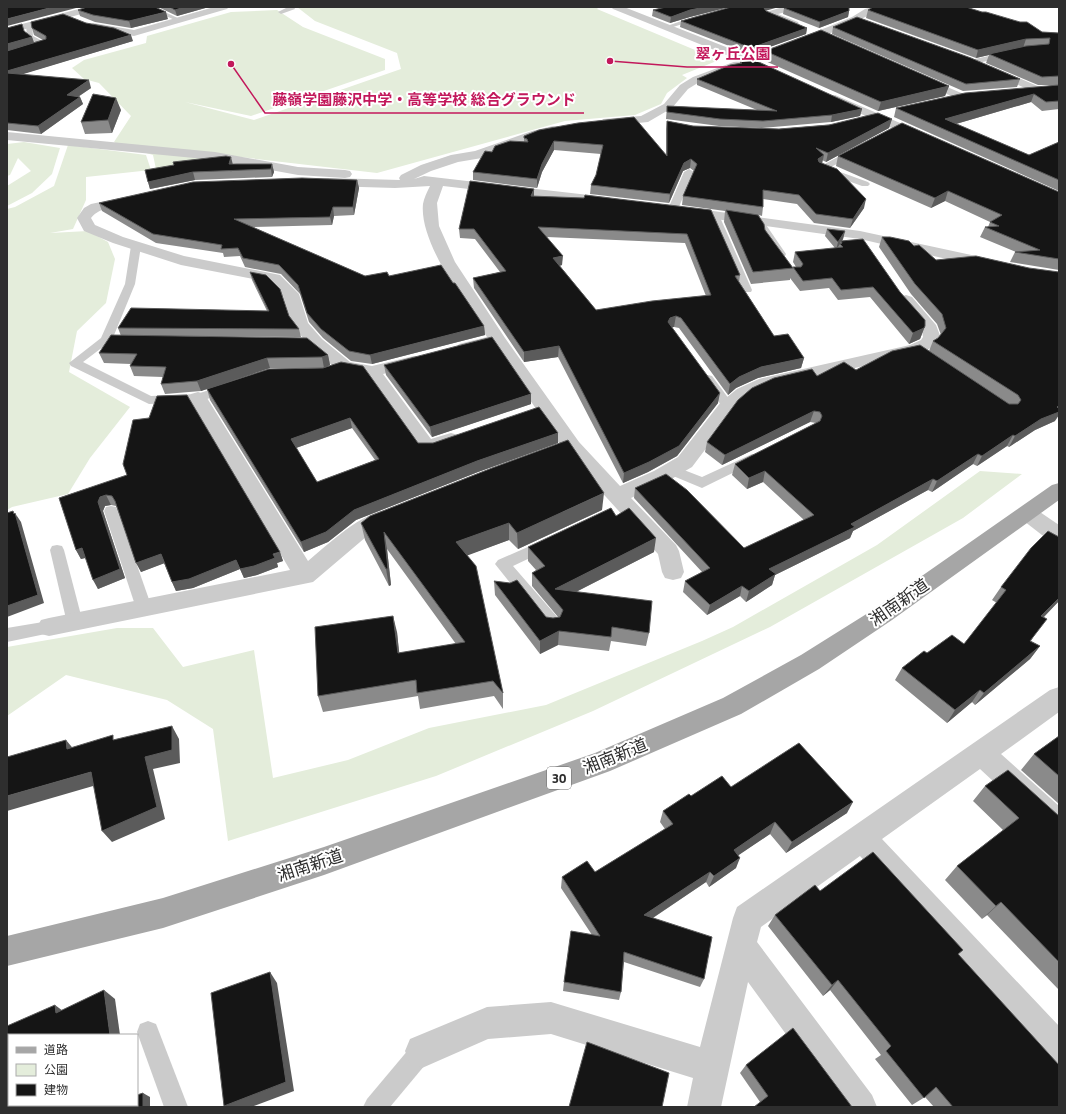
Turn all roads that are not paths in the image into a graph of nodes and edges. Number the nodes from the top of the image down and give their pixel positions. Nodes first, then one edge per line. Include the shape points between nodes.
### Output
1 (97, 7) edge
2 (149, 7) edge
3 (224, 7) edge
4 (291, 7) edge
5 (616, 7) edge
6 (883, 7) edge
7 (47, 10) edge
8 (783, 10) edge
9 (281, 12) dead end
10 (61, 16) junction
11 (707, 16) edge
12 (856, 19) junction
13 (179, 20) junction
14 (870, 24) edge
15 (29, 25) junction
16 (667, 27) junction
17 (7, 31) edge
18 (817, 33) junction
19 (832, 40) edge
20 (1016, 52) edge
21 (7, 55) edge
22 (748, 59) junction
23 (969, 61) joint
24 (763, 66) edge
25 (911, 75) edge
26 (1038, 90) junction
27 (1052, 90) edge
28 (1012, 91) edge
29 (828, 95) edge
30 (977, 96) edge
31 (962, 97) junction
32 (947, 101) edge
33 (894, 114) dead end
34 (878, 117) junction
35 (644, 119) junction
36 (856, 122) edge
37 (592, 124) edge
38 (663, 124) dead end
39 (899, 127) junction
40 (563, 128) edge
41 (886, 134) edge
42 (7, 136) edge
43 (935, 143) edge
44 (860, 148) edge
45 (689, 172) dead end
46 (406, 178) junction
47 (280, 182) edge
48 (438, 182) junction
49 (866, 184) dead end
50 (142, 197) edge
51 (618, 203) edge
52 (658, 207) edge
53 (674, 209) junction
54 (714, 215) junction
55 (759, 221) junction
56 (860, 235) junction
57 (136, 246) junction
58 (872, 253) edge
59 (786, 261) edge
60 (1002, 267) edge
61 (896, 287) edge
62 (747, 290) dead end
63 (106, 340) junction
64 (122, 340) edge
65 (497, 340) junction
66 (301, 342) edge
67 (316, 343) junction
68 (453, 351) edge
69 (431, 356) edge
70 (701, 368) edge
71 (372, 371) junction
72 (241, 383) edge
73 (198, 398) junction
74 (728, 406) junction
75 (470, 433) edge
76 (572, 447) junction
77 (764, 452) edge
78 (550, 455) edge
79 (671, 470) junction
80 (1059, 490) edge
81 (618, 505) junction
82 (407, 509) edge
83 (111, 511) dead end
84 (1027, 513) junction
85 (561, 536) edge
86 (1059, 536) edge
87 (57, 550) dead end
88 (673, 572) dead end
89 (305, 576) junction
90 (144, 608) junction
91 (75, 623) junction
92 (553, 624) edge
93 (48, 627) joint
94 (7, 635) edge
95 (1059, 698) edge
96 (982, 753) junction
97 (1059, 824) edge
98 (862, 838) junction
99 (740, 946) junction
100 (7, 951) edge
101 (148, 1032) dead end
102 (1059, 1050) edge
103 (422, 1052) joint
104 (712, 1067) junction
105 (176, 1107) edge
106 (375, 1107) edge
107 (704, 1107) edge
108 (860, 1107) edge

1 - 10 street
2 - 13 lane
3 - 13 street
4 - 9 lane via 292,9
5 - 16 street
6 - 12 street via 868,11
7 - 10 street
8 - 18 street via 769,14
10 - 13 street via 93,26 134,33
10 - 15 street
11 - 16 lane
12 - 14 street
12 - 18 street
15 - 17 street
15 - 21 lane via 30,37 44,44
16 - 22 street
18 - 19 street
18 - 22 street
20 - 23 lane
22 - 24 street
22 - 35 street via 697,79 684,87 668,106
23 - 26 street
25 - 31 street
26 - 27 street
26 - 28 street
29 - 34 street
30 - 31 street
31 - 32 street
33 - 34 street
34 - 36 street
34 - 39 street
35 - 37 street
35 - 38 street
39 - 41 lane
39 - 43 street
40 - 46 street via 530,136 477,155 456,158
42 - 46 street via 215,156 298,171
44 - 49 lane via 821,168
45 - 53 lane
46 - 48 street
47 - 48 street
48 - 51 street
48 - 65 street via 430,203 432,226 447,262
50 - 57 street via 96,207 84,218 89,228
52 - 53 street
53 - 54 street
54 - 55 street
54 - 62 lane
55 - 56 street
55 - 59 lane
56 - 58 street
56 - 60 street
57 - 63 lane via 130,284
57 - 67 street via 181,260 274,278 291,294 300,324
61 - 74 street via 930,329 932,338 922,353 766,383 743,393
63 - 64 lane
63 - 73 lane via 75,363 149,400
65 - 68 street
65 - 76 street via 536,410
66 - 67 lane
67 - 71 street via 337,368
69 - 71 street
70 - 74 lane
71 - 75 street via 427,447
72 - 73 lane
73 - 89 street
74 - 79 street via 685,462
76 - 78 street
76 - 81 street
77 - 79 lane via 702,483
79 - 81 street
80 - 84 main road, 湘南新道 / 30
81 - 88 street via 668,551
82 - 89 street via 364,526
83 - 90 lane
84 - 86 street
84 - 100 main road, 湘南新道 / 30 via 884,614 810,662 732,706 601,763 324,861 163,913
85 - 92 lane via 503,564
87 - 91 lane
89 - 90 street
90 - 91 street
91 - 93 street
93 - 94 lane
95 - 96 street
96 - 97 street
96 - 98 street
98 - 99 street via 748,918
98 - 102 street
99 - 104 street
99 - 108 street
101 - 105 lane
103 - 104 street via 487,1023 551,1018
103 - 106 lane
104 - 107 street

